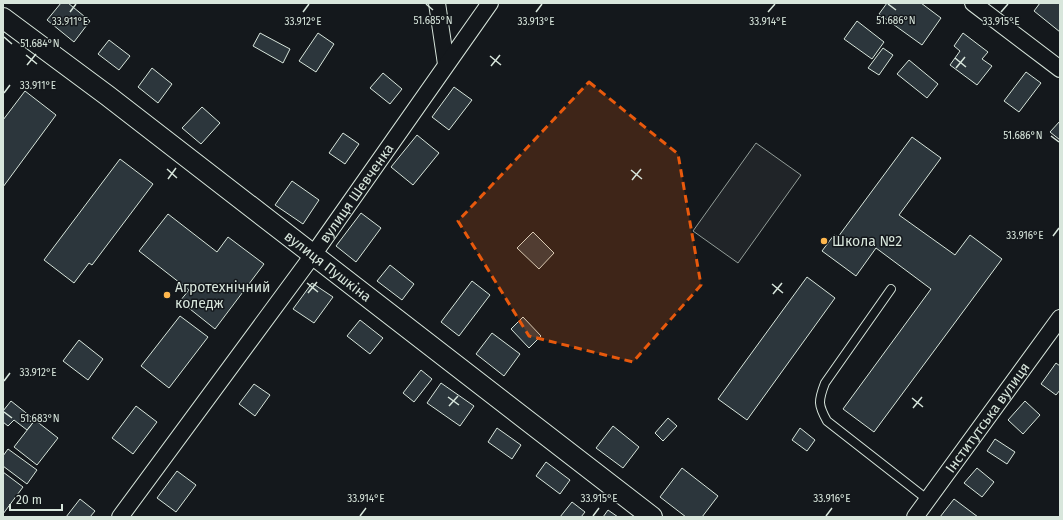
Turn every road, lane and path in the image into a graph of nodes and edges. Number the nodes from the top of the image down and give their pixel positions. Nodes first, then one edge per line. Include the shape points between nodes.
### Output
1 (437, 3) edge
2 (490, 3) edge
3 (973, 3) edge
4 (3, 18) edge
5 (446, 64) junction
6 (1060, 68) edge
7 (313, 255) junction
8 (891, 290) dead end
9 (1060, 318) edge
10 (928, 500) junction
11 (120, 517) edge
12 (652, 517) edge
13 (915, 517) edge

1 - 5 street
2 - 5 street, вулиця Шевченка
3 - 6 street
4 - 7 street, вулиця Пушкіна
5 - 7 street, вулиця Шевченка
7 - 11 street, вулиця Шевченка
7 - 12 street, вулиця Пушкіна
8 - 10 lane via 825,383 820,394 819,407 827,421
9 - 10 street, Інститутська вулиця
10 - 13 street, Інститутська вулиця

